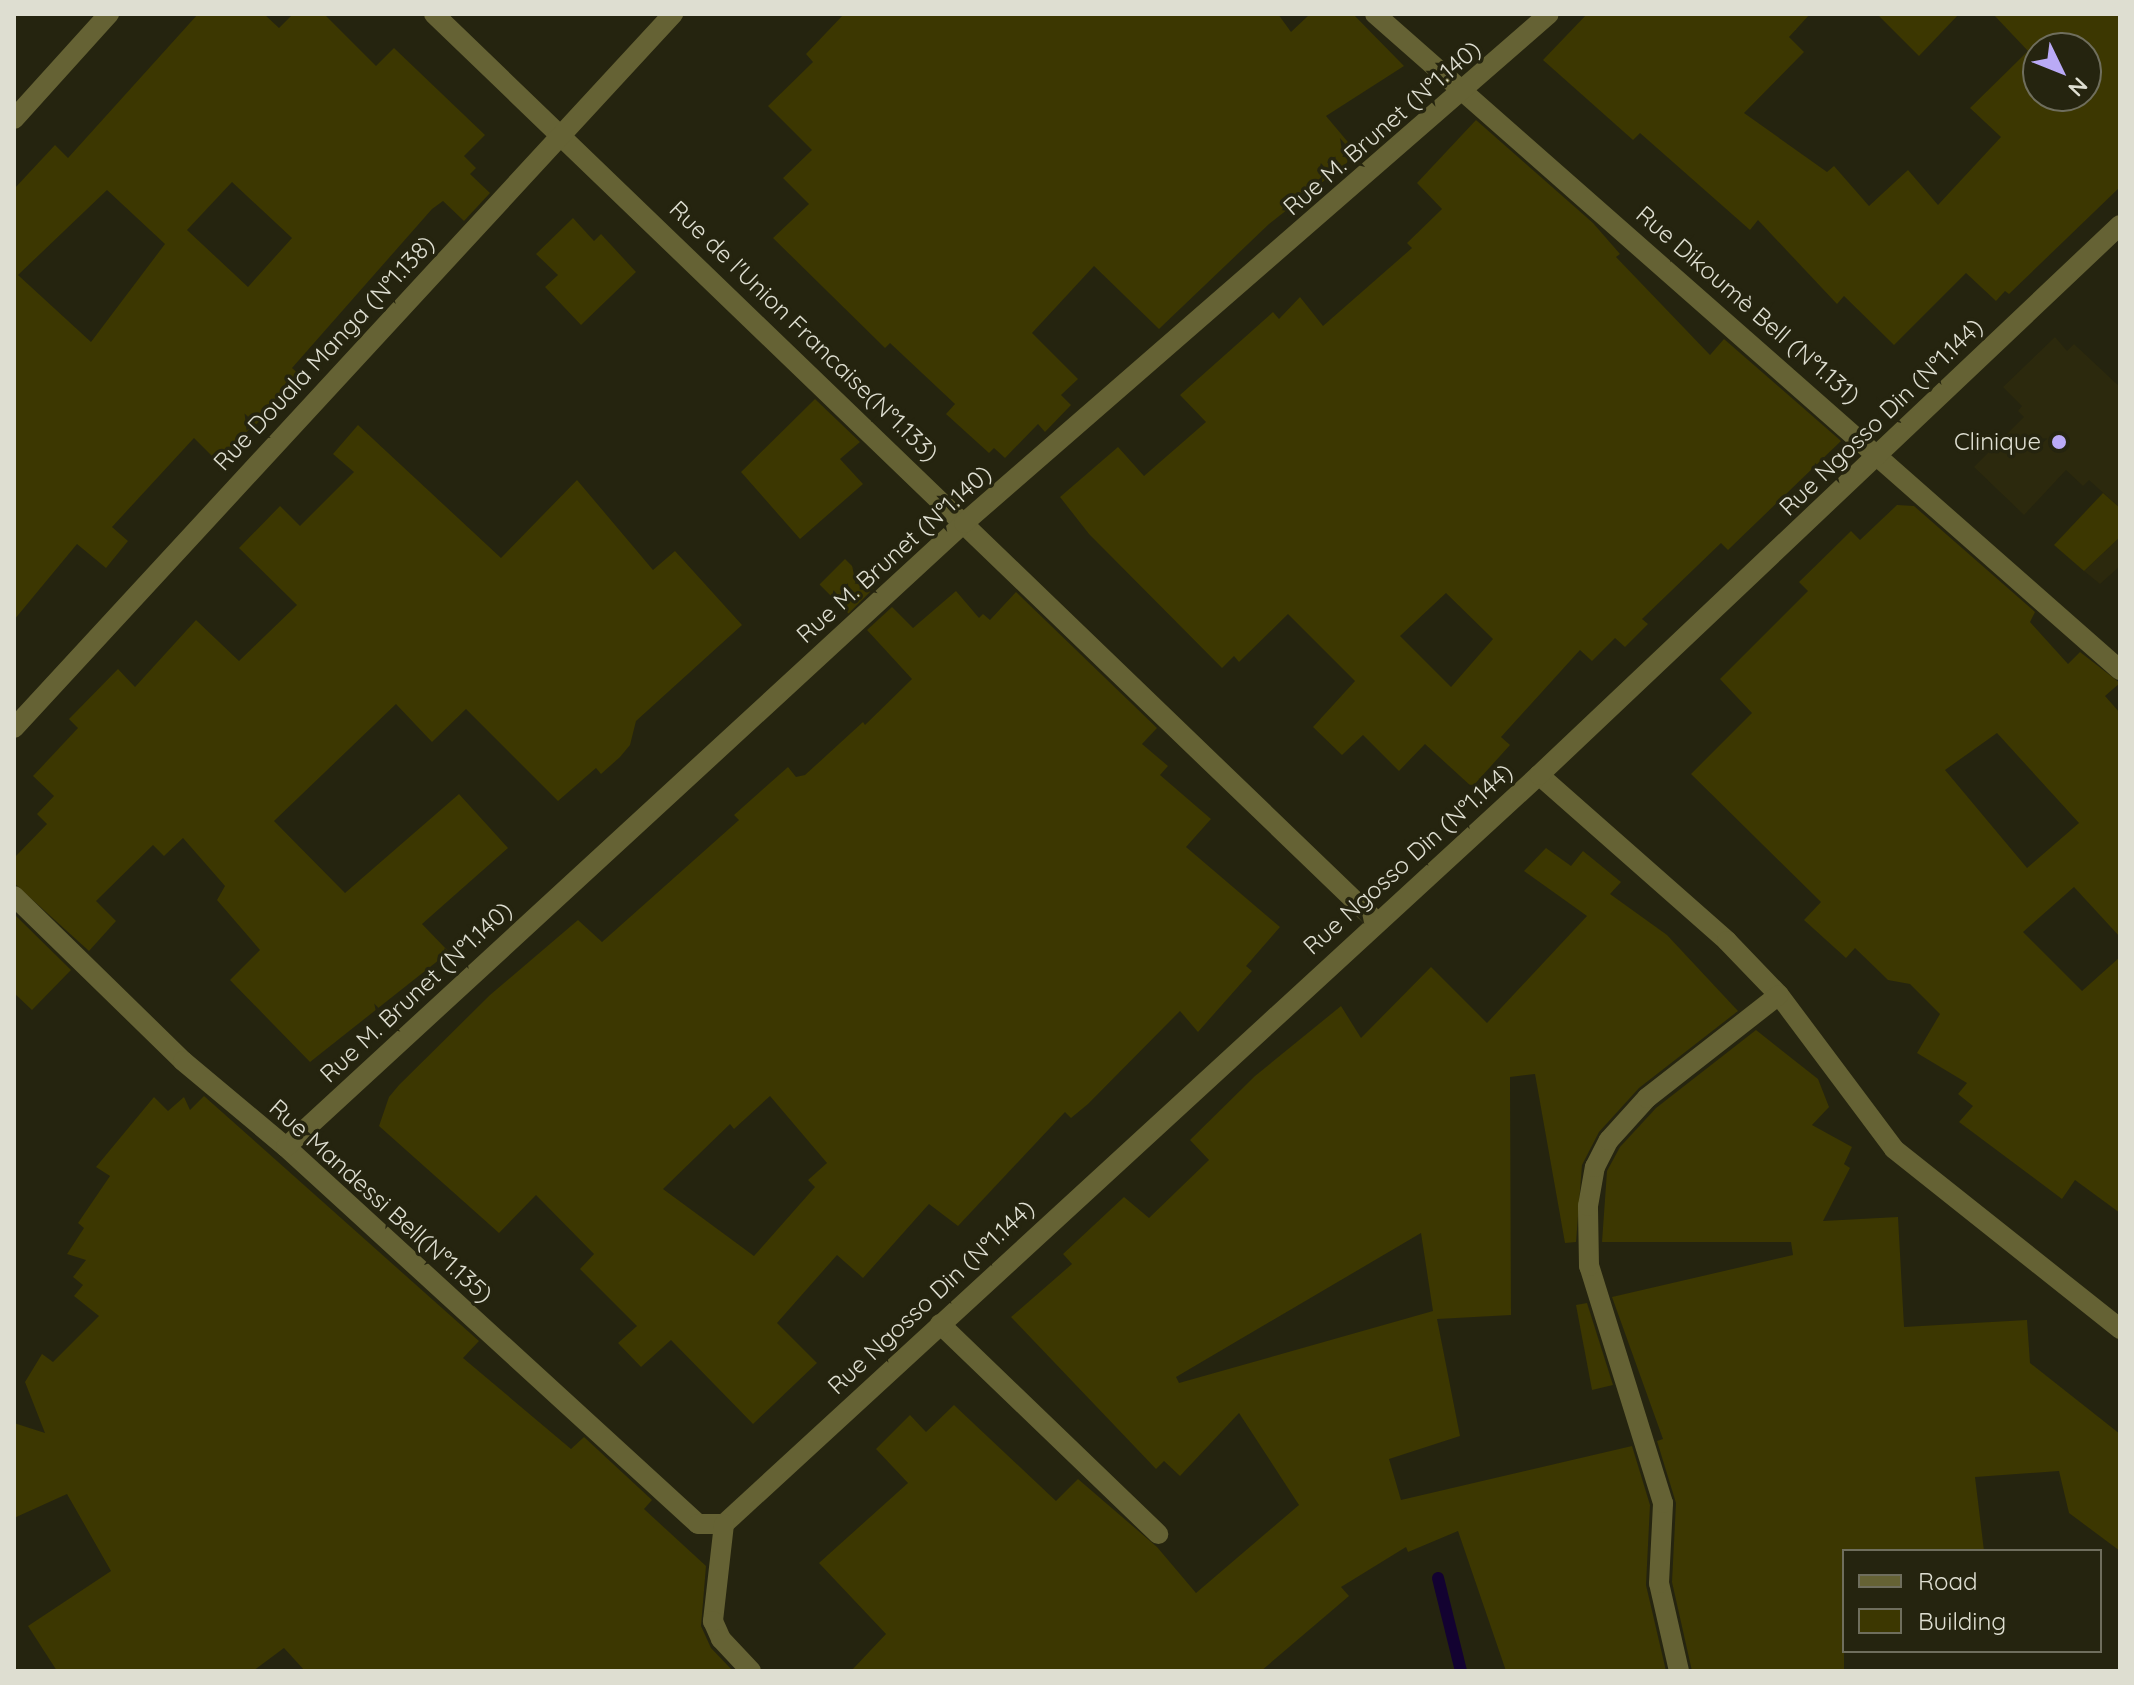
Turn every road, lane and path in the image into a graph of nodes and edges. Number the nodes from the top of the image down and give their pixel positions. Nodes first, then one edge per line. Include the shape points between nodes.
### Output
1 (109, 14) edge
2 (434, 14) edge
3 (673, 14) edge
4 (1375, 14) edge
5 (1549, 14) edge
6 (1465, 92) junction
7 (14, 119) edge
8 (562, 132) junction
9 (2120, 225) edge
10 (1879, 455) junction
11 (964, 523) junction
12 (2120, 670) edge
13 (14, 728) edge
14 (1539, 775) junction
15 (14, 896) edge
16 (1376, 921) junction
17 (1779, 995) junction
18 (286, 1147) junction
19 (940, 1324) junction
20 (2120, 1329) edge
21 (724, 1524) junction
22 (1158, 1534) dead end
23 (751, 1671) edge
24 (1679, 1671) edge

1 - 7 street
2 - 8 street, Rue de l'Union Francaise(N°1.133)
3 - 8 street, Rue Douala Manga (N°1.138)
4 - 6 street, Rue Dikoumè Bell (N°1.131)
5 - 6 street, Rue M. Brunet (N°1.140)
6 - 10 street, Rue Dikoumè Bell (N°1.131)
6 - 11 street, Rue M. Brunet (N°1.140)
8 - 11 street, Rue de l'Union Francaise(N°1.133)
8 - 13 street, Rue Douala Manga (N°1.138)
9 - 10 street, Rue Ngosso Din (N°1.144)
10 - 12 street, Rue Dikoumè Bell (N°1.131)
10 - 14 street, Rue Ngosso Din (N°1.144)
11 - 16 street, Rue de l'Union Francaise(N°1.133)
11 - 18 street, Rue M. Brunet (N°1.140)
14 - 16 street, Rue Ngosso Din (N°1.144)
14 - 17 street via 1727,941
15 - 18 street, Rue Mandessi Bell(N°1.135) via 183,1061
16 - 19 street, Rue Ngosso Din (N°1.144)
17 - 20 street via 1894,1149
17 - 24 street via 1647,1098 1609,1140 1595,1167 1588,1206 1589,1266 1663,1503 1659,1583
18 - 21 street, Rue Mandessi Bell(N°1.135) via 698,1524
19 - 21 street, Rue Ngosso Din (N°1.144)
19 - 22 street
21 - 23 street via 713,1621 721,1639

